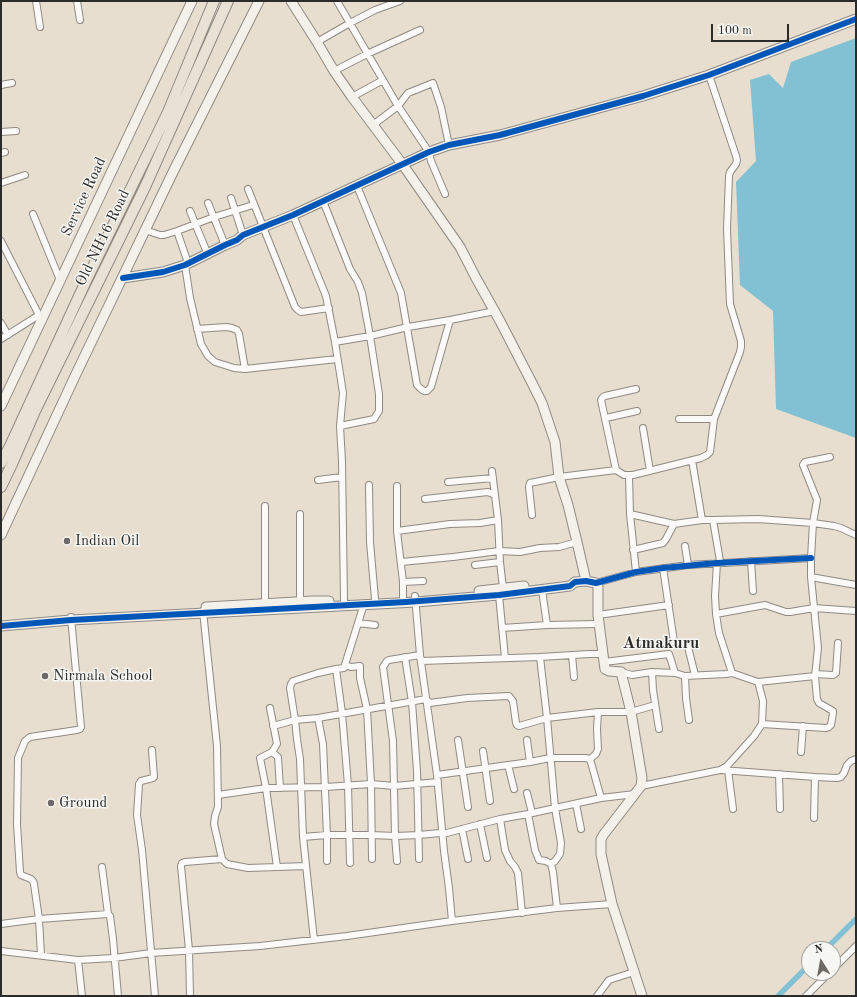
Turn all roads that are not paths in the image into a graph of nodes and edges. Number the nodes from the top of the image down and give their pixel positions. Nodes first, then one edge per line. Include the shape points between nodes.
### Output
1 (36, 1) edge
2 (77, 1) edge
3 (192, 1) edge
4 (228, 1) edge
5 (259, 1) edge
6 (291, 1) edge
7 (337, 1) edge
8 (400, 1) edge
9 (213, 3) edge
10 (856, 19) edge
11 (80, 20) dead end
12 (350, 23) junction
13 (40, 26) dead end
14 (420, 30) dead end
15 (317, 42) junction
16 (368, 54) junction
17 (334, 71) junction
18 (709, 75) junction
19 (383, 80) junction
20 (12, 84) dead end
21 (1, 85) edge
22 (352, 97) junction
23 (398, 106) junction
24 (373, 125) junction
25 (16, 131) dead end
26 (1, 132) edge
27 (449, 145) junction
28 (429, 152) junction
29 (403, 165) junction
30 (25, 175) dead end
31 (1, 183) edge
32 (357, 186) junction
33 (248, 189) dead end
34 (445, 194) dead end
35 (231, 198) dead end
36 (323, 201) junction
37 (208, 203) dead end
38 (253, 205) junction
39 (234, 210) junction
40 (190, 211) dead end
41 (33, 214) dead end
42 (293, 215) junction
43 (214, 217) junction
44 (195, 224) junction
45 (262, 227) junction
46 (146, 230) junction
47 (177, 231) junction
48 (243, 235) junction
49 (1, 241) edge
50 (225, 245) junction
51 (208, 254) junction
52 (186, 264) junction
53 (123, 278) junction
54 (60, 280) junction
55 (329, 308) junction
56 (494, 311) junction
57 (40, 317) junction
58 (450, 320) junction
59 (1, 323) edge
60 (408, 327) junction
61 (198, 329) junction
62 (8, 335) junction
63 (370, 336) junction
64 (1, 339) edge
65 (335, 342) junction
66 (338, 359) junction
67 (245, 370) junction
68 (636, 389) dead end
69 (1, 406) edge
70 (637, 411) dead end
71 (606, 418) junction
72 (679, 419) dead end
73 (714, 419) junction
74 (340, 426) junction
75 (643, 428) dead end
76 (830, 457) dead end
77 (692, 460) junction
78 (1, 463) edge
79 (616, 470) junction
80 (492, 471) dead end
81 (650, 471) junction
82 (629, 476) junction
83 (342, 477) junction
84 (559, 477) junction
85 (493, 478) junction
86 (318, 480) dead end
87 (448, 482) dead end
88 (368, 485) dead end
89 (397, 486) dead end
90 (1, 487) edge
91 (495, 495) junction
92 (425, 499) dead end
93 (265, 506) dead end
94 (300, 514) dead end
95 (532, 514) dead end
96 (630, 514) junction
97 (498, 520) junction
98 (702, 520) junction
99 (713, 520) junction
100 (812, 523) junction
101 (674, 524) junction
102 (397, 531) junction
103 (1, 534) edge
104 (856, 535) edge
105 (577, 542) junction
106 (685, 546) dead end
107 (633, 550) junction
108 (499, 551) junction
109 (811, 558) junction
110 (751, 561) junction
111 (401, 562) junction
112 (500, 562) junction
113 (717, 563) junction
114 (475, 565) dead end
115 (688, 565) junction
116 (663, 568) junction
117 (636, 572) junction
118 (811, 577) junction
119 (423, 581) dead end
120 (586, 581) junction
121 (403, 582) junction
122 (596, 583) junction
123 (573, 584) junction
124 (856, 585) edge
125 (542, 590) junction
126 (753, 591) dead end
127 (501, 592) junction
128 (403, 597) junction
129 (374, 599) junction
130 (415, 599) junction
131 (300, 601) junction
132 (344, 601) junction
133 (265, 603) junction
134 (364, 604) junction
135 (669, 605) junction
136 (814, 608) junction
137 (203, 610) junction
138 (856, 611) edge
139 (716, 614) junction
140 (71, 618) junction
141 (1, 620) edge
142 (599, 620) junction
143 (358, 623) junction
144 (547, 624) junction
145 (375, 625) dead end
146 (1, 626) edge
147 (502, 628) junction
148 (674, 642) dead end
149 (838, 643) dead end
150 (688, 648) dead end
151 (572, 655) junction
152 (405, 657) junction
153 (540, 657) junction
154 (420, 658) junction
155 (505, 658) junction
156 (603, 658) junction
157 (345, 665) junction
158 (336, 669) junction
159 (621, 672) junction
160 (652, 672) junction
161 (732, 673) junction
162 (675, 674) junction
163 (695, 675) junction
164 (815, 675) junction
165 (685, 676) junction
166 (574, 677) dead end
167 (758, 682) junction
168 (426, 699) junction
169 (412, 702) junction
170 (388, 705) junction
171 (655, 705) junction
172 (270, 708) dead end
173 (367, 709) junction
174 (598, 712) junction
175 (630, 712) junction
176 (342, 713) junction
177 (318, 718) junction
178 (547, 718) junction
179 (295, 720) junction
180 (690, 720) dead end
181 (762, 724) junction
182 (273, 726) junction
183 (803, 726) junction
184 (659, 729) dead end
185 (458, 740) dead end
186 (527, 740) dead end
187 (152, 750) dead end
188 (482, 751) dead end
189 (272, 752) junction
190 (801, 752) dead end
191 (550, 758) junction
192 (590, 759) junction
193 (856, 759) edge
194 (530, 762) junction
195 (508, 765) junction
196 (485, 768) junction
197 (720, 770) junction
198 (728, 770) junction
199 (463, 771) junction
200 (778, 774) junction
201 (815, 777) junction
202 (437, 779) junction
203 (372, 784) junction
204 (417, 784) junction
205 (348, 785) junction
206 (394, 786) junction
207 (642, 786) junction
208 (302, 787) junction
209 (325, 787) junction
210 (266, 788) junction
211 (280, 788) junction
212 (514, 790) dead end
213 (527, 793) dead end
214 (635, 794) junction
215 (218, 795) junction
216 (601, 798) junction
217 (490, 801) dead end
218 (576, 804) junction
219 (468, 807) dead end
220 (555, 808) junction
221 (780, 809) dead end
222 (733, 810) dead end
223 (530, 814) junction
224 (814, 818) dead end
225 (500, 819) junction
226 (480, 824) junction
227 (462, 829) junction
228 (581, 829) dead end
229 (443, 834) junction
230 (327, 835) junction
231 (372, 835) junction
232 (419, 835) junction
233 (350, 836) junction
234 (395, 836) junction
235 (303, 837) junction
236 (487, 858) dead end
237 (222, 859) junction
238 (372, 859) dead end
239 (419, 859) dead end
240 (468, 859) dead end
241 (327, 861) dead end
242 (397, 861) dead end
243 (350, 863) dead end
244 (551, 864) junction
245 (102, 866) dead end
246 (306, 866) junction
247 (277, 867) junction
248 (612, 904) junction
249 (557, 908) junction
250 (522, 913) junction
251 (108, 914) junction
252 (39, 919) junction
253 (452, 921) junction
254 (1, 924) edge
255 (314, 940) junction
256 (856, 946) edge
257 (189, 950) junction
258 (1, 951) edge
259 (151, 953) junction
260 (41, 955) junction
261 (114, 958) junction
262 (78, 960) junction
263 (841, 961) edge
264 (634, 972) junction
265 (821, 981) edge
266 (82, 996) edge
267 (118, 996) edge
268 (155, 996) edge
269 (190, 996) edge
270 (596, 996) edge
271 (642, 996) edge
272 (806, 996) edge

1 - 13 street
2 - 11 street
3 - 54 street, Service Road
4 - 90 main road, Old NH16 Road via 145,187 35,411
5 - 46 street
6 - 15 street
7 - 12 street
8 - 12 street
9 - 78 main road, Old NH16 Road via 168,112
10 - 18 street
12 - 15 street
12 - 16 street
14 - 16 street
15 - 17 street
16 - 17 street
16 - 19 street
17 - 22 street
18 - 27 street via 643,96 492,137
18 - 73 street via 737,160 729,176 727,229 730,304 741,347
19 - 22 street
19 - 23 street
20 - 21 street
22 - 24 street
23 - 24 street
23 - 27 street via 408,93 433,83
23 - 28 street
24 - 29 street
25 - 26 street
27 - 28 street
28 - 29 street
28 - 34 street
29 - 32 street
29 - 56 street via 460,248
30 - 31 street
32 - 36 street
32 - 60 street via 398,284
33 - 38 street
35 - 39 street
36 - 42 street
36 - 63 street via 362,293
37 - 43 street
38 - 39 street
38 - 45 street
39 - 43 street
39 - 48 street
40 - 44 street
41 - 54 street
42 - 45 street
42 - 55 street
43 - 44 street
43 - 50 street
44 - 47 street
44 - 51 street
45 - 48 street
45 - 55 street via 295,307 301,312
46 - 47 street via 160,235
46 - 53 street
47 - 52 street
48 - 50 street
49 - 57 street
50 - 51 street
51 - 52 street
52 - 53 street via 163,272
52 - 61 street via 190,298
53 - 103 street
54 - 57 street, Service Road
55 - 65 street
56 - 58 street
56 - 84 street via 542,403 555,442
57 - 62 street
57 - 69 street, Service Road
58 - 60 street
58 - 60 street via 431,386 427,391 417,385
59 - 62 street
60 - 63 street
61 - 67 street via 201,344 211,359
61 - 67 street via 226,327 236,330 240,334
62 - 64 street
63 - 65 street
63 - 74 street via 379,394 379,411 374,419
65 - 66 street
66 - 67 street
66 - 74 street via 343,393
68 - 71 street via 603,397
70 - 71 street
71 - 79 street
72 - 73 street
73 - 77 street via 710,452
74 - 83 street
75 - 81 street
76 - 100 street via 803,463 817,500
77 - 81 street
77 - 98 street
79 - 82 street
79 - 84 street
80 - 85 street
81 - 82 street
82 - 96 street
83 - 86 street
83 - 132 street
84 - 95 street via 530,483
84 - 105 street
85 - 87 street
85 - 91 street
88 - 129 street
89 - 102 street
91 - 92 street via 488,492
91 - 97 street
93 - 133 street
94 - 131 street
96 - 101 street
96 - 107 street
97 - 102 street
97 - 108 street
98 - 99 street
98 - 101 street
99 - 100 street via 758,519
99 - 113 street via 720,561
100 - 104 street via 834,526
100 - 109 street
101 - 107 street via 663,543
102 - 111 street
105 - 108 street via 520,552
105 - 120 street
106 - 115 street
107 - 117 street
108 - 111 street
108 - 112 street
109 - 110 street
109 - 118 street
110 - 113 street
110 - 126 street
111 - 121 street
112 - 114 street
112 - 127 street
113 - 115 street
113 - 139 street
115 - 116 street
116 - 117 street
116 - 135 street
117 - 122 street
118 - 124 street
118 - 136 street
119 - 121 street
120 - 122 street
120 - 123 street
121 - 128 street
122 - 142 street
123 - 125 street
123 - 127 street via 568,580
125 - 127 street
125 - 144 street
127 - 130 street
127 - 147 street
128 - 129 street
128 - 130 street
129 - 132 street
130 - 134 street
130 - 154 street
131 - 132 street
131 - 133 street
133 - 137 street
134 - 137 street
134 - 143 street
135 - 142 street
135 - 148 street
136 - 138 street
136 - 139 street via 786,612 765,605
136 - 164 street via 818,648
137 - 140 street
137 - 215 street via 217,746
139 - 161 street via 719,633
140 - 141 street
140 - 146 street
140 - 252 street via 81,727 77,730 30,737 18,758 17,824 20,872 33,881
142 - 144 street
142 - 156 street
143 - 145 street
143 - 157 street
144 - 147 street
147 - 155 street
149 - 164 street via 836,673
150 - 163 street
151 - 153 street
151 - 156 street
151 - 166 street
152 - 154 street
152 - 169 street
152 - 170 street via 387,661 383,667
153 - 155 street
153 - 178 street
154 - 155 street
154 - 168 street
156 - 159 street via 605,669
156 - 162 street via 669,654
157 - 158 street via 344,668
157 - 173 street via 360,666
158 - 176 street
158 - 179 street via 293,681 290,688
159 - 160 street via 632,675
159 - 175 street
160 - 162 street
160 - 171 street
161 - 163 street
161 - 167 street
162 - 165 street
163 - 165 street
164 - 167 street
164 - 183 street via 818,702 833,712 830,726
165 - 180 street
167 - 181 street via 763,701
168 - 169 street
168 - 178 street via 430,703 509,696 513,701 517,725
168 - 202 street
169 - 170 street
169 - 204 street
170 - 173 street
170 - 206 street via 393,741
171 - 175 street
171 - 184 street
172 - 182 street
173 - 176 street
173 - 203 street
174 - 175 street
174 - 178 street
174 - 192 street via 598,749
175 - 207 street
176 - 177 street
176 - 205 street
177 - 179 street
177 - 209 street via 323,744
178 - 191 street
179 - 182 street
179 - 208 street
181 - 183 street
181 - 197 street via 727,766
182 - 189 street via 277,744
183 - 190 street
185 - 199 street
186 - 194 street
187 - 259 street via 154,777 139,784 137,815
188 - 196 street
189 - 210 street via 260,758
189 - 211 street via 278,757
191 - 192 street
191 - 194 street
191 - 220 street
192 - 216 street
193 - 201 street via 847,765 841,777
194 - 195 street
195 - 196 street
195 - 212 street
196 - 199 street
196 - 217 street
197 - 198 street
197 - 207 street
198 - 200 street
198 - 222 street
199 - 202 street
199 - 219 street
200 - 201 street
200 - 221 street
201 - 224 street
202 - 204 street
202 - 229 street
203 - 205 street
203 - 206 street
203 - 231 street
204 - 206 street
204 - 232 street
205 - 209 street
205 - 233 street
206 - 234 street
207 - 214 street
208 - 209 street
208 - 211 street
208 - 235 street
209 - 230 street
210 - 211 street
210 - 215 street
210 - 247 street
213 - 223 street
214 - 216 street
214 - 248 street via 602,840 601,854
215 - 237 street via 214,824
216 - 218 street
218 - 220 street
218 - 228 street
220 - 223 street
220 - 244 street via 561,843 560,854
223 - 225 street
223 - 244 street via 535,850 539,860
225 - 226 street
225 - 250 street via 505,850 518,873
226 - 227 street
226 - 236 street
227 - 229 street
227 - 240 street
229 - 232 street
229 - 253 street
230 - 233 street
230 - 235 street
230 - 241 street
231 - 233 street
231 - 234 street
231 - 238 street
232 - 234 street
232 - 239 street
233 - 243 street
234 - 242 street
235 - 246 street
237 - 247 street via 227,864 248,868
237 - 257 street via 182,863
244 - 249 street via 555,877
245 - 251 street
246 - 247 street
246 - 255 street
248 - 249 street
248 - 264 street
249 - 250 street
250 - 253 street
251 - 252 street
251 - 261 street
252 - 254 street
252 - 260 street
253 - 255 street
255 - 257 street
256 - 263 street
257 - 259 street
257 - 269 street
258 - 260 street
259 - 261 street
259 - 268 street
260 - 262 street
261 - 262 street
261 - 267 street
262 - 266 street
264 - 270 street via 610,980
264 - 271 street
265 - 272 street

